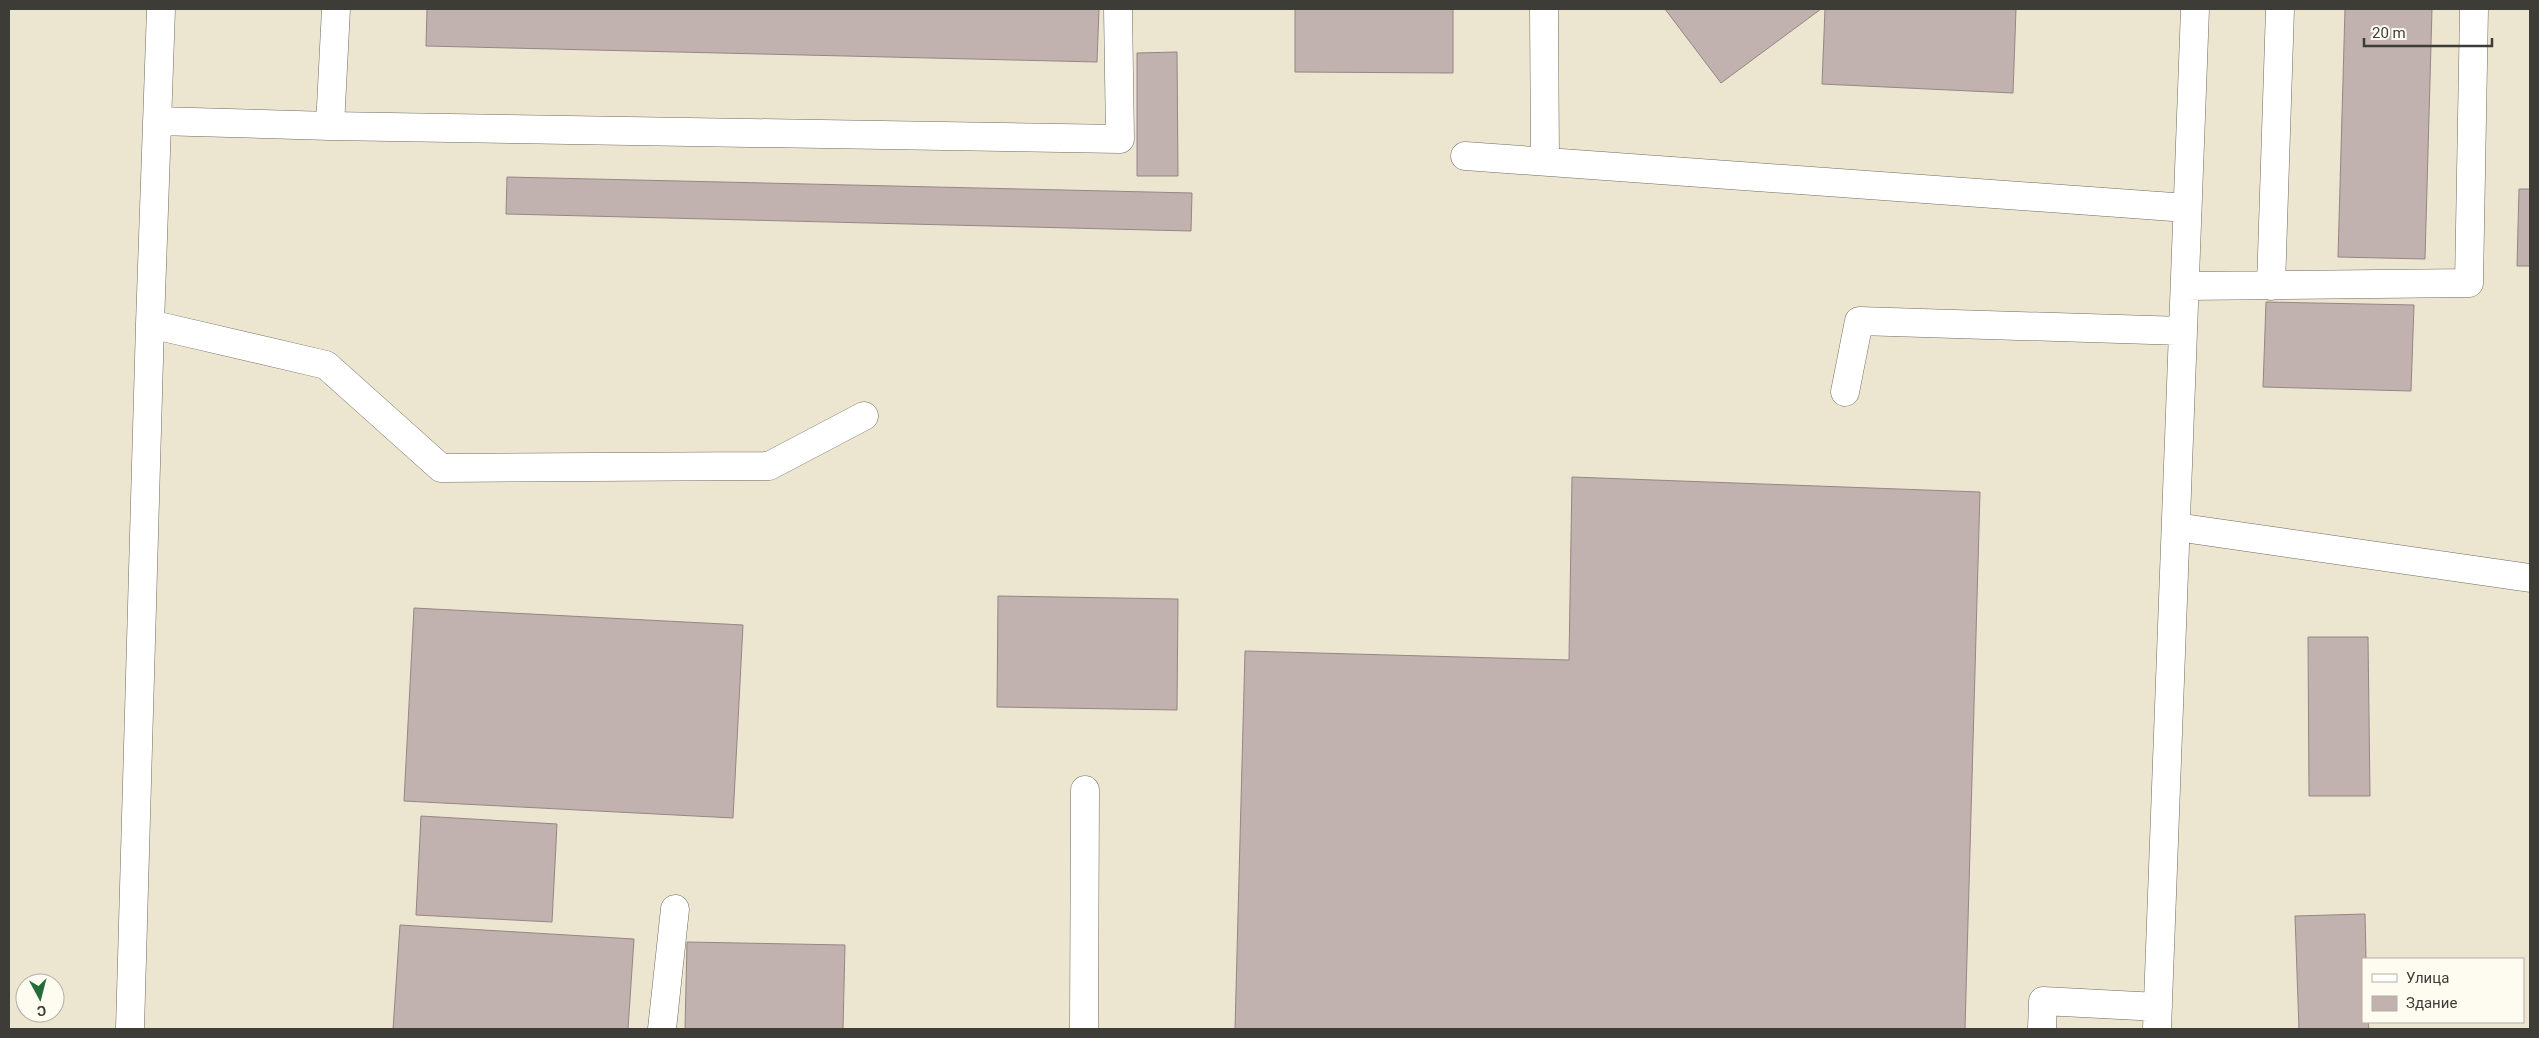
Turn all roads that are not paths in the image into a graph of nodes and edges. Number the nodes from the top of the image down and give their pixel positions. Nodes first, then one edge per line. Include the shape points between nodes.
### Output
1 (161, 9) edge
2 (336, 9) edge
3 (1118, 9) edge
4 (1544, 9) edge
5 (2195, 9) edge
6 (2280, 9) edge
7 (2474, 9) edge
8 (156, 121) junction
9 (330, 126) junction
10 (1464, 156) dead end
11 (1545, 162) junction
12 (2187, 208) junction
13 (2185, 286) junction
14 (2271, 286) junction
15 (150, 324) junction
16 (2183, 331) junction
17 (1845, 392) dead end
18 (864, 416) dead end
19 (2176, 527) junction
20 (2530, 578) edge
21 (1086, 790) dead end
22 (675, 909) dead end
23 (2157, 1018) edge
24 (130, 1029) edge
25 (662, 1029) edge
26 (1084, 1029) edge
27 (2042, 1029) edge

1 - 8 lane
2 - 9 lane
3 - 9 lane via 1120,138
4 - 11 lane
5 - 12 lane
6 - 14 lane
7 - 14 lane via 2469,283
8 - 9 lane
8 - 15 lane
10 - 11 lane
11 - 12 lane
12 - 13 lane
13 - 14 lane
13 - 16 lane
15 - 18 lane via 326,366 441,468 769,466
15 - 24 lane
16 - 17 lane via 1859,321
16 - 19 lane
19 - 20 lane
19 - 23 lane
21 - 26 lane
22 - 25 lane
23 - 27 lane via 2043,1001

